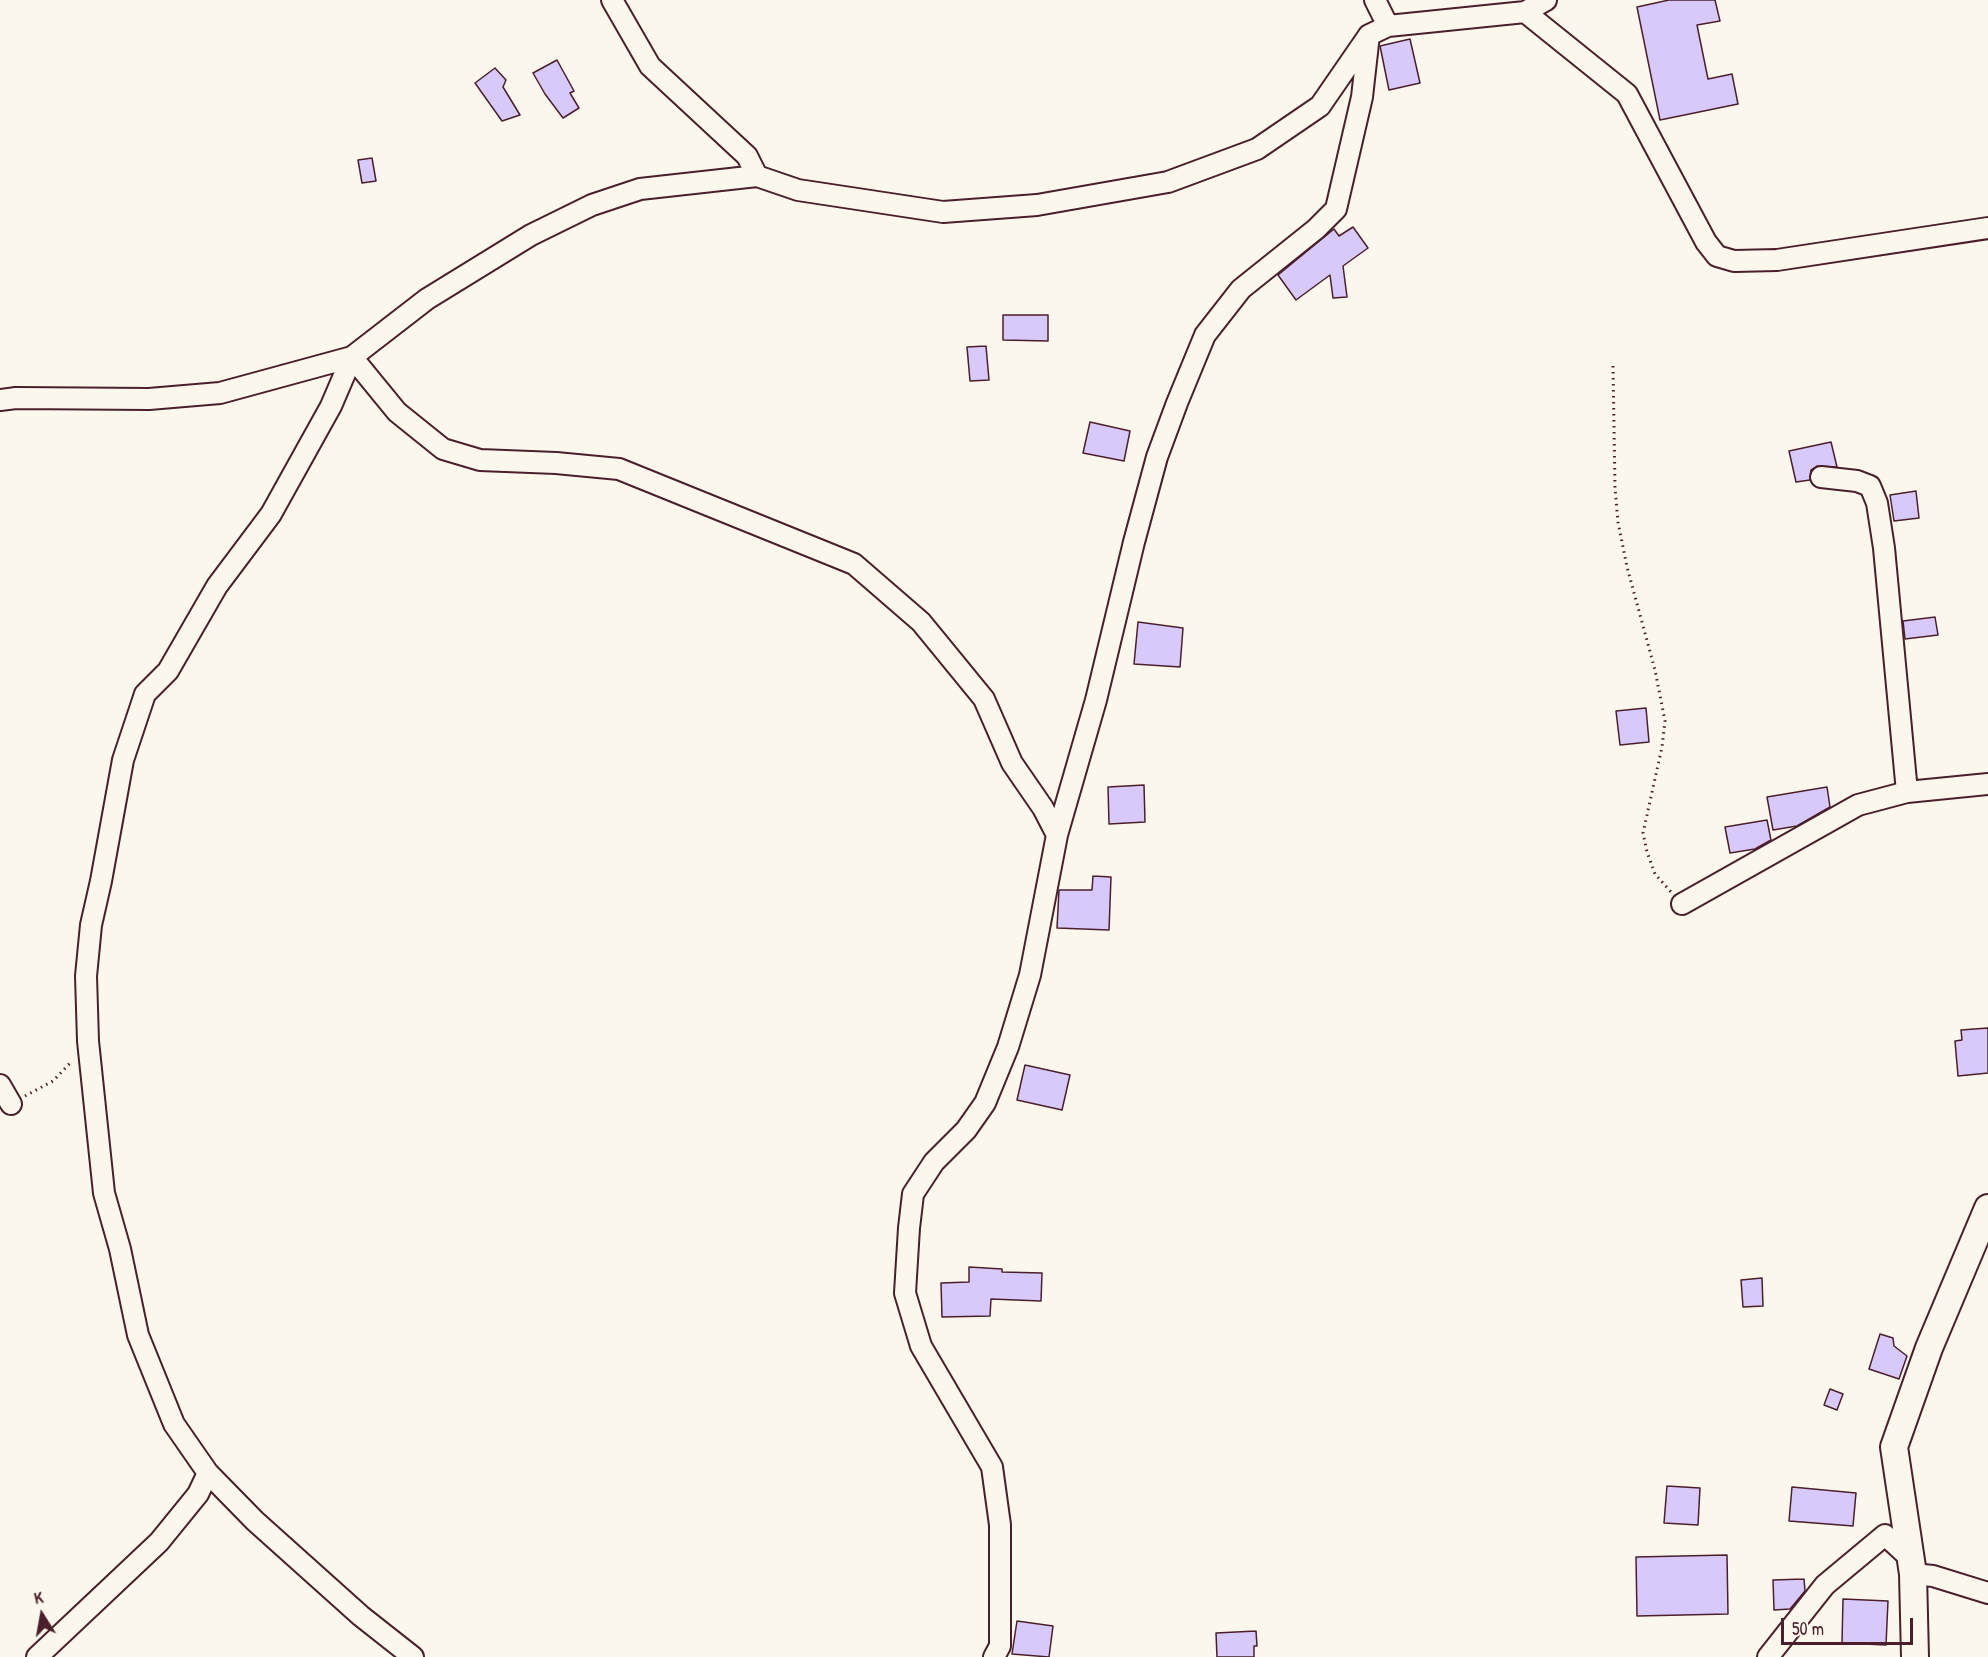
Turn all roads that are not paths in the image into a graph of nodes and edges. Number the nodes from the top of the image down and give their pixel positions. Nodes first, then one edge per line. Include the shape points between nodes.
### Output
1 (612, 0) edge
2 (1375, 0) edge
3 (1546, 0) edge
4 (1525, 12) junction
5 (1388, 26) junction
6 (1370, 35) junction
7 (757, 176) junction
8 (1988, 228) edge
9 (352, 357) junction
10 (0, 400) edge
11 (1821, 477) dead end
12 (1988, 784) edge
13 (1907, 792) junction
14 (1057, 835) junction
15 (1682, 904) road end
16 (0, 1085) edge
17 (10, 1104) road end
18 (1988, 1208) edge
19 (208, 1473) junction
20 (1912, 1567) junction
21 (1988, 1593) edge
22 (37, 1657) edge
23 (413, 1657) edge
24 (994, 1657) edge
25 (1768, 1657) edge
26 (1915, 1657) edge

1 - 7 street via 650,66 747,156
2 - 5 street
3 - 4 street
4 - 5 street
4 - 8 street via 1627,94 1717,256 1734,261 1777,260
5 - 6 street
6 - 7 street via 1320,106 1257,149 1168,182 1037,205 943,212 798,190
6 - 14 street via 1362,97 1336,209 1241,290 1205,335 1176,403 1157,457 1096,700
7 - 9 street via 640,189 592,205 531,235 428,299
9 - 10 street via 220,393 149,399
9 - 14 street via 397,412 443,449 480,460 619,469 854,564 921,622 984,699 1012,763
9 - 19 street via 332,406 271,514 218,586 168,671 145,694 123,760 91,925 86,976 88,1041 104,1193 138,1335 174,1424
11 - 13 street via 1870,486 1877,502
12 - 13 street
13 - 15 street via 1858,805
14 - 24 street via 1030,975 1008,1047 985,1104 934,1162 913,1194 909,1228 905,1293 921,1346 992,1467 1000,1525 1000,1646
16 - 17 street
18 - 20 street via 1929,1348 1894,1447
19 - 22 street via 198,1494 159,1542
19 - 23 street via 255,1521
20 - 21 street
20 - 25 street via 1885,1535 1825,1585
20 - 26 street

